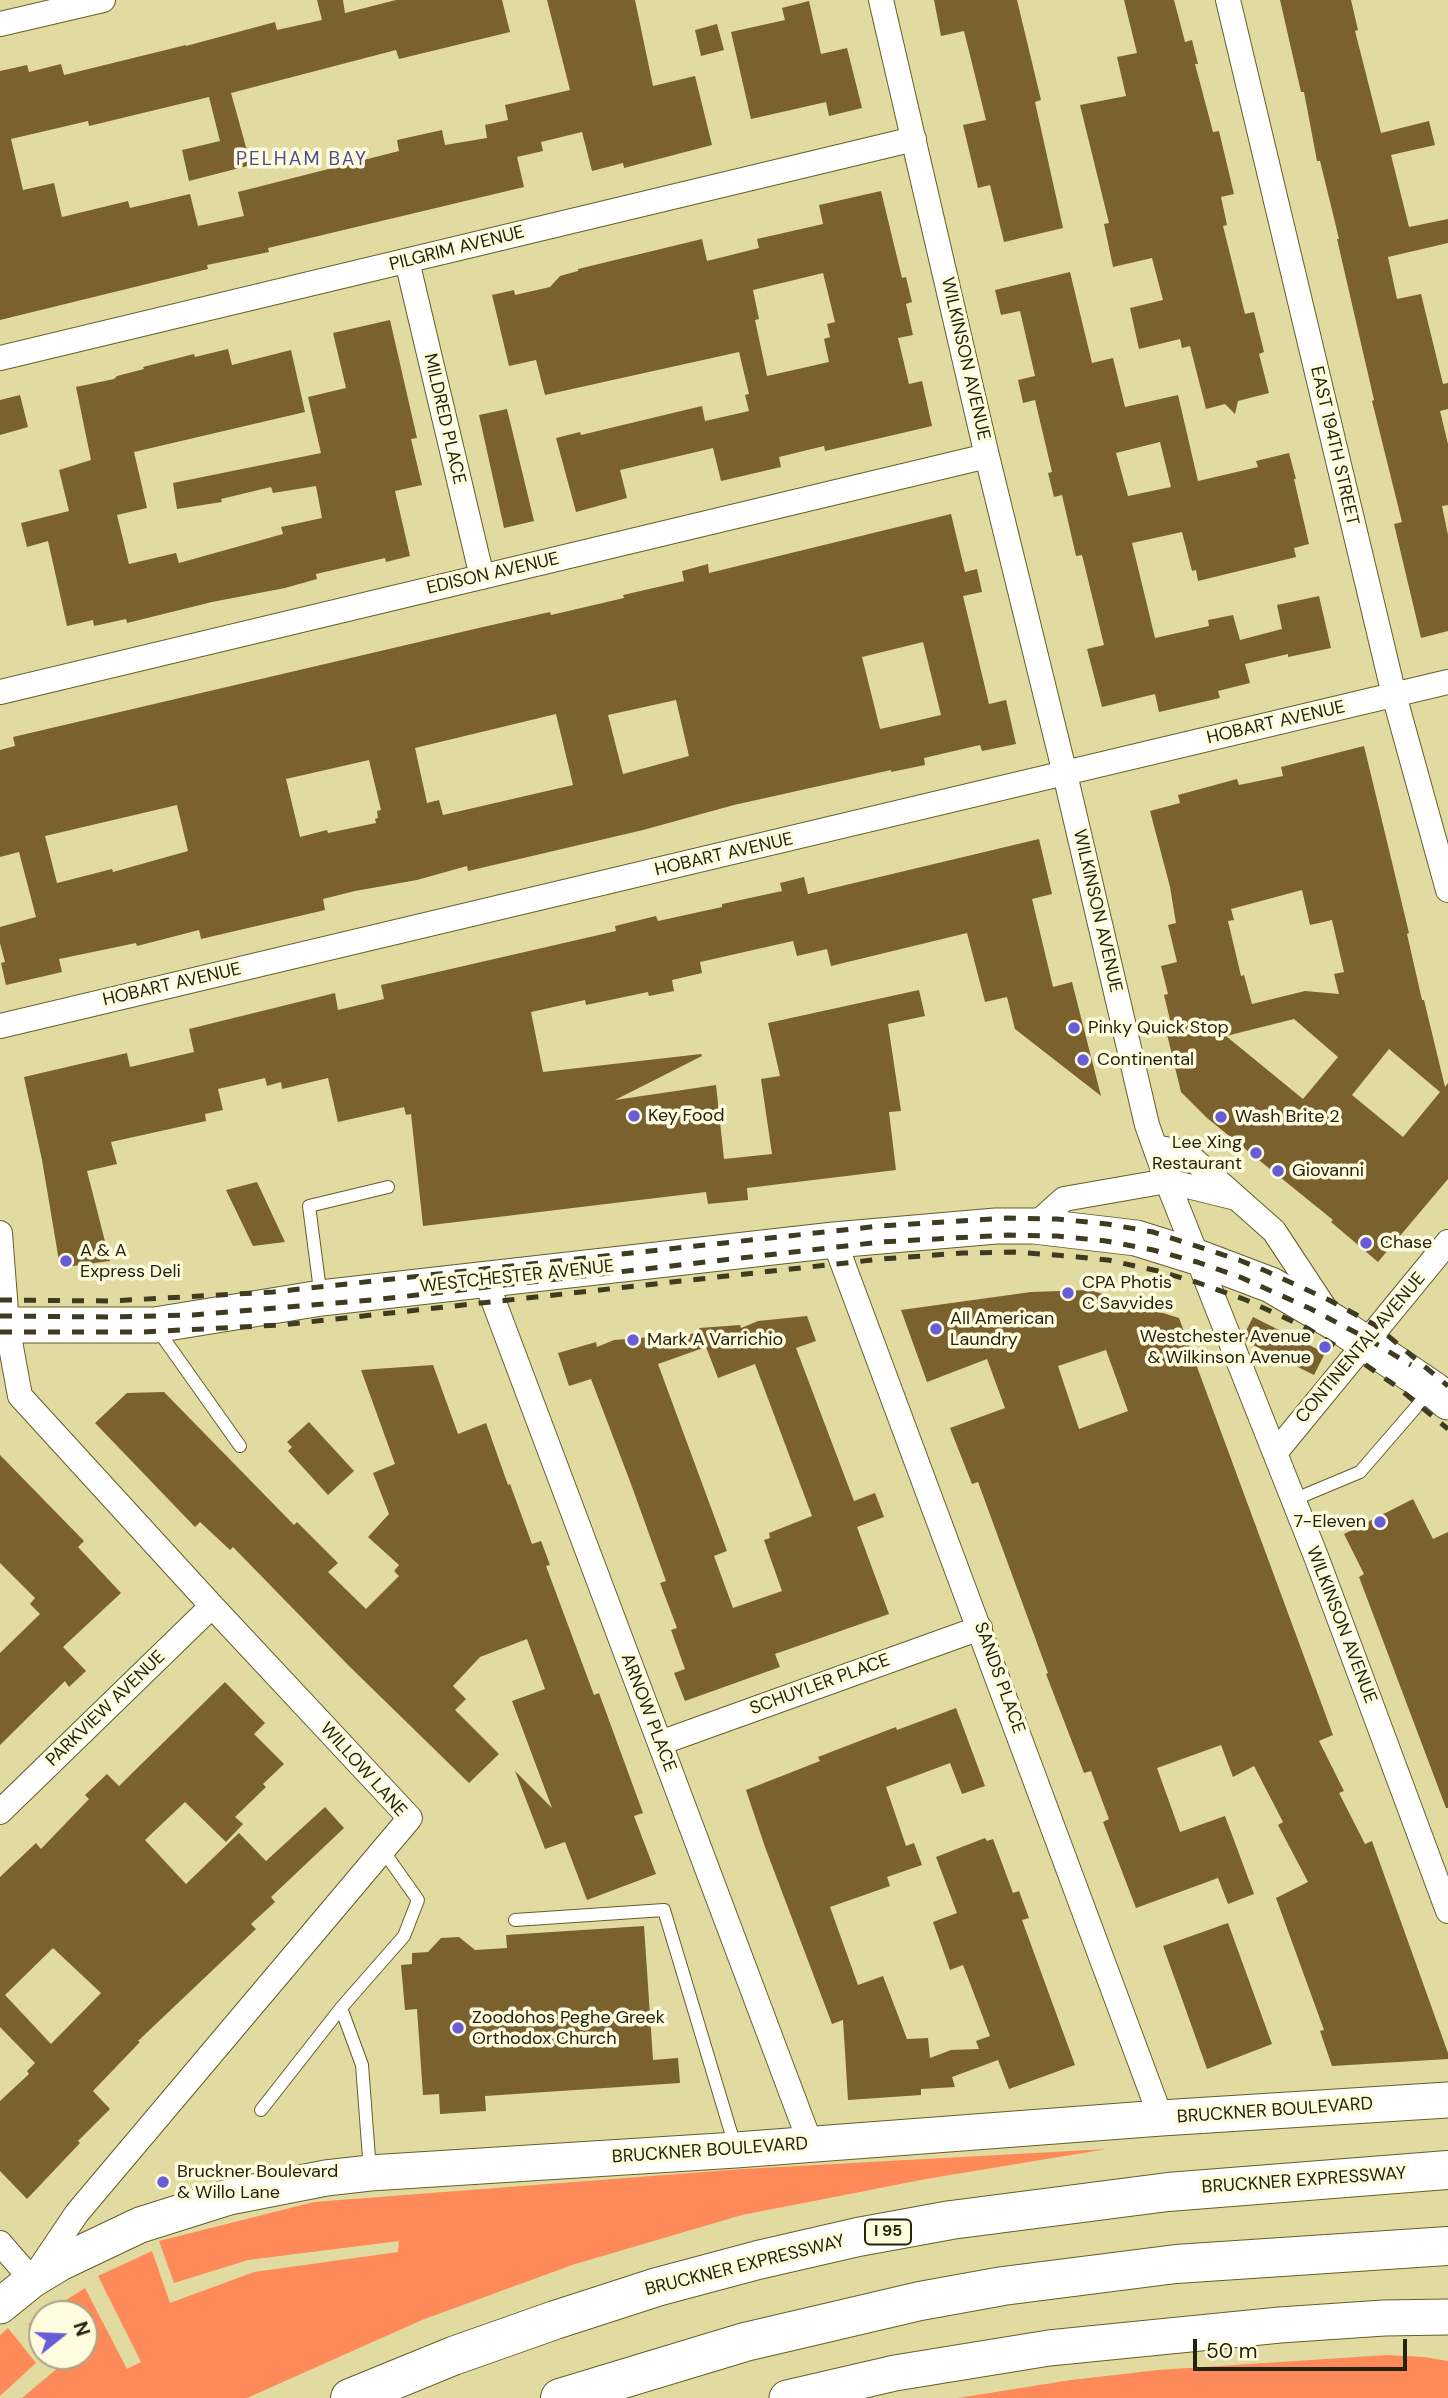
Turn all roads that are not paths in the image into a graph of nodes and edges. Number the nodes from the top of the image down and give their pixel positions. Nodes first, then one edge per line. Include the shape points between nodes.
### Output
1 (103, 0) edge
2 (881, 0) edge
3 (1227, 0) edge
4 (0, 24) edge
5 (914, 139) junction
6 (407, 261) junction
7 (0, 358) edge
8 (986, 456) junction
9 (482, 577) junction
10 (1448, 682) edge
11 (0, 692) edge
12 (1394, 695) junction
13 (1065, 774) junction
14 (1448, 890) edge
15 (0, 1026) edge
16 (1155, 1147) junction
17 (1167, 1181) junction
18 (388, 1188) dead end
19 (1236, 1198) junction
20 (1034, 1226) junction
21 (0, 1233) edge
22 (834, 1240) junction
23 (1448, 1242) edge
24 (1197, 1257) junction
25 (486, 1281) junction
26 (321, 1298) junction
27 (1334, 1322) junction
28 (155, 1325) junction
29 (2, 1328) edge
30 (1365, 1344) junction
31 (1440, 1395) edge
32 (240, 1446) dead end
33 (1275, 1453) junction
34 (1293, 1500) junction
35 (212, 1606) junction
36 (980, 1628) junction
37 (660, 1743) junction
38 (0, 1812) edge
39 (382, 1849) junction
40 (1448, 1911) edge
41 (515, 1920) dead end
42 (341, 2008) junction
43 (1448, 2100) edge
44 (261, 2110) dead end
45 (1161, 2118) junction
46 (811, 2145) junction
47 (736, 2150) junction
48 (1448, 2170) edge
49 (370, 2173) junction
50 (0, 2243) edge
51 (1448, 2246) edge
52 (32, 2280) junction
53 (0, 2306) edge
54 (1448, 2317) edge
55 (350, 2398) edge
56 (560, 2398) edge
57 (787, 2398) edge

1 - 4 street
2 - 5 street, WILKINSON AVENUE
3 - 12 street, EAST 194TH STREET
5 - 6 street, PILGRIM AVENUE
5 - 8 street, WILKINSON AVENUE
6 - 7 street, PILGRIM AVENUE
6 - 9 street, MILDRED PLACE
8 - 9 street, EDISON AVENUE
8 - 13 street, WILKINSON AVENUE
9 - 11 street, EDISON AVENUE
10 - 12 street, HOBART AVENUE
12 - 13 street, HOBART AVENUE
12 - 14 street, EAST 194TH STREET
13 - 15 street, HOBART AVENUE
13 - 16 street, WILKINSON AVENUE
16 - 17 street, WILKINSON AVENUE
16 - 19 street, WESTCHESTER AVENUE via 1186,1153
17 - 19 street, WESTCHESTER AVENUE
17 - 20 street, WESTCHESTER AVENUE via 1064,1199
17 - 24 street, WILKINSON AVENUE
18 - 26 lane via 310,1206
19 - 27 street, WESTCHESTER AVENUE via 1274,1231
20 - 22 main road, WESTCHESTER AVENUE
20 - 24 main road, WESTCHESTER AVENUE via 1136,1238
21 - 29 street, WILLOW LANE
22 - 25 main road, WESTCHESTER AVENUE
22 - 36 street, SANDS PLACE
23 - 30 street, CONTINENTAL AVENUE
24 - 27 main road, WESTCHESTER AVENUE via 1271,1285
24 - 33 street, WILKINSON AVENUE
25 - 26 main road, WESTCHESTER AVENUE
25 - 37 street, ARNOW PLACE
26 - 28 main road, WESTCHESTER AVENUE
27 - 30 main road, WESTCHESTER AVENUE
28 - 29 main road, WESTCHESTER AVENUE
28 - 32 lane
29 - 35 street, WILLOW LANE via 20,1396
30 - 31 main road, WESTCHESTER AVENUE
30 - 33 street, CONTINENTAL AVENUE
31 - 34 lane via 1360,1472
33 - 34 street, WILKINSON AVENUE
34 - 40 street, WILKINSON AVENUE
35 - 38 street, PARKVIEW AVENUE
35 - 39 street, WILLOW LANE via 410,1818
36 - 37 street, SCHUYLER PLACE
36 - 45 street, SANDS PLACE
37 - 46 street, ARNOW PLACE
39 - 42 lane via 418,1900 404,1936
39 - 52 street, WILLOW LANE via 77,2213
41 - 47 lane via 664,1910
42 - 44 lane
42 - 49 lane via 362,2065
43 - 45 main road, BRUCKNER BOULEVARD
45 - 46 main road, BRUCKNER BOULEVARD
46 - 47 main road, BRUCKNER BOULEVARD
47 - 49 main road, BRUCKNER BOULEVARD
48 - 55 highway, BRUCKNER EXPRESSWAY / I 95 via 1168,2192 858,2237 758,2260 555,2319
49 - 52 main road, BRUCKNER BOULEVARD via 284,2185 172,2213 93,2245
50 - 52 street
51 - 56 highway via 1176,2264 1003,2286 745,2342
52 - 53 main road, BRUCKNER BOULEVARD
54 - 57 main road via 1280,2325 1049,2348 895,2373

